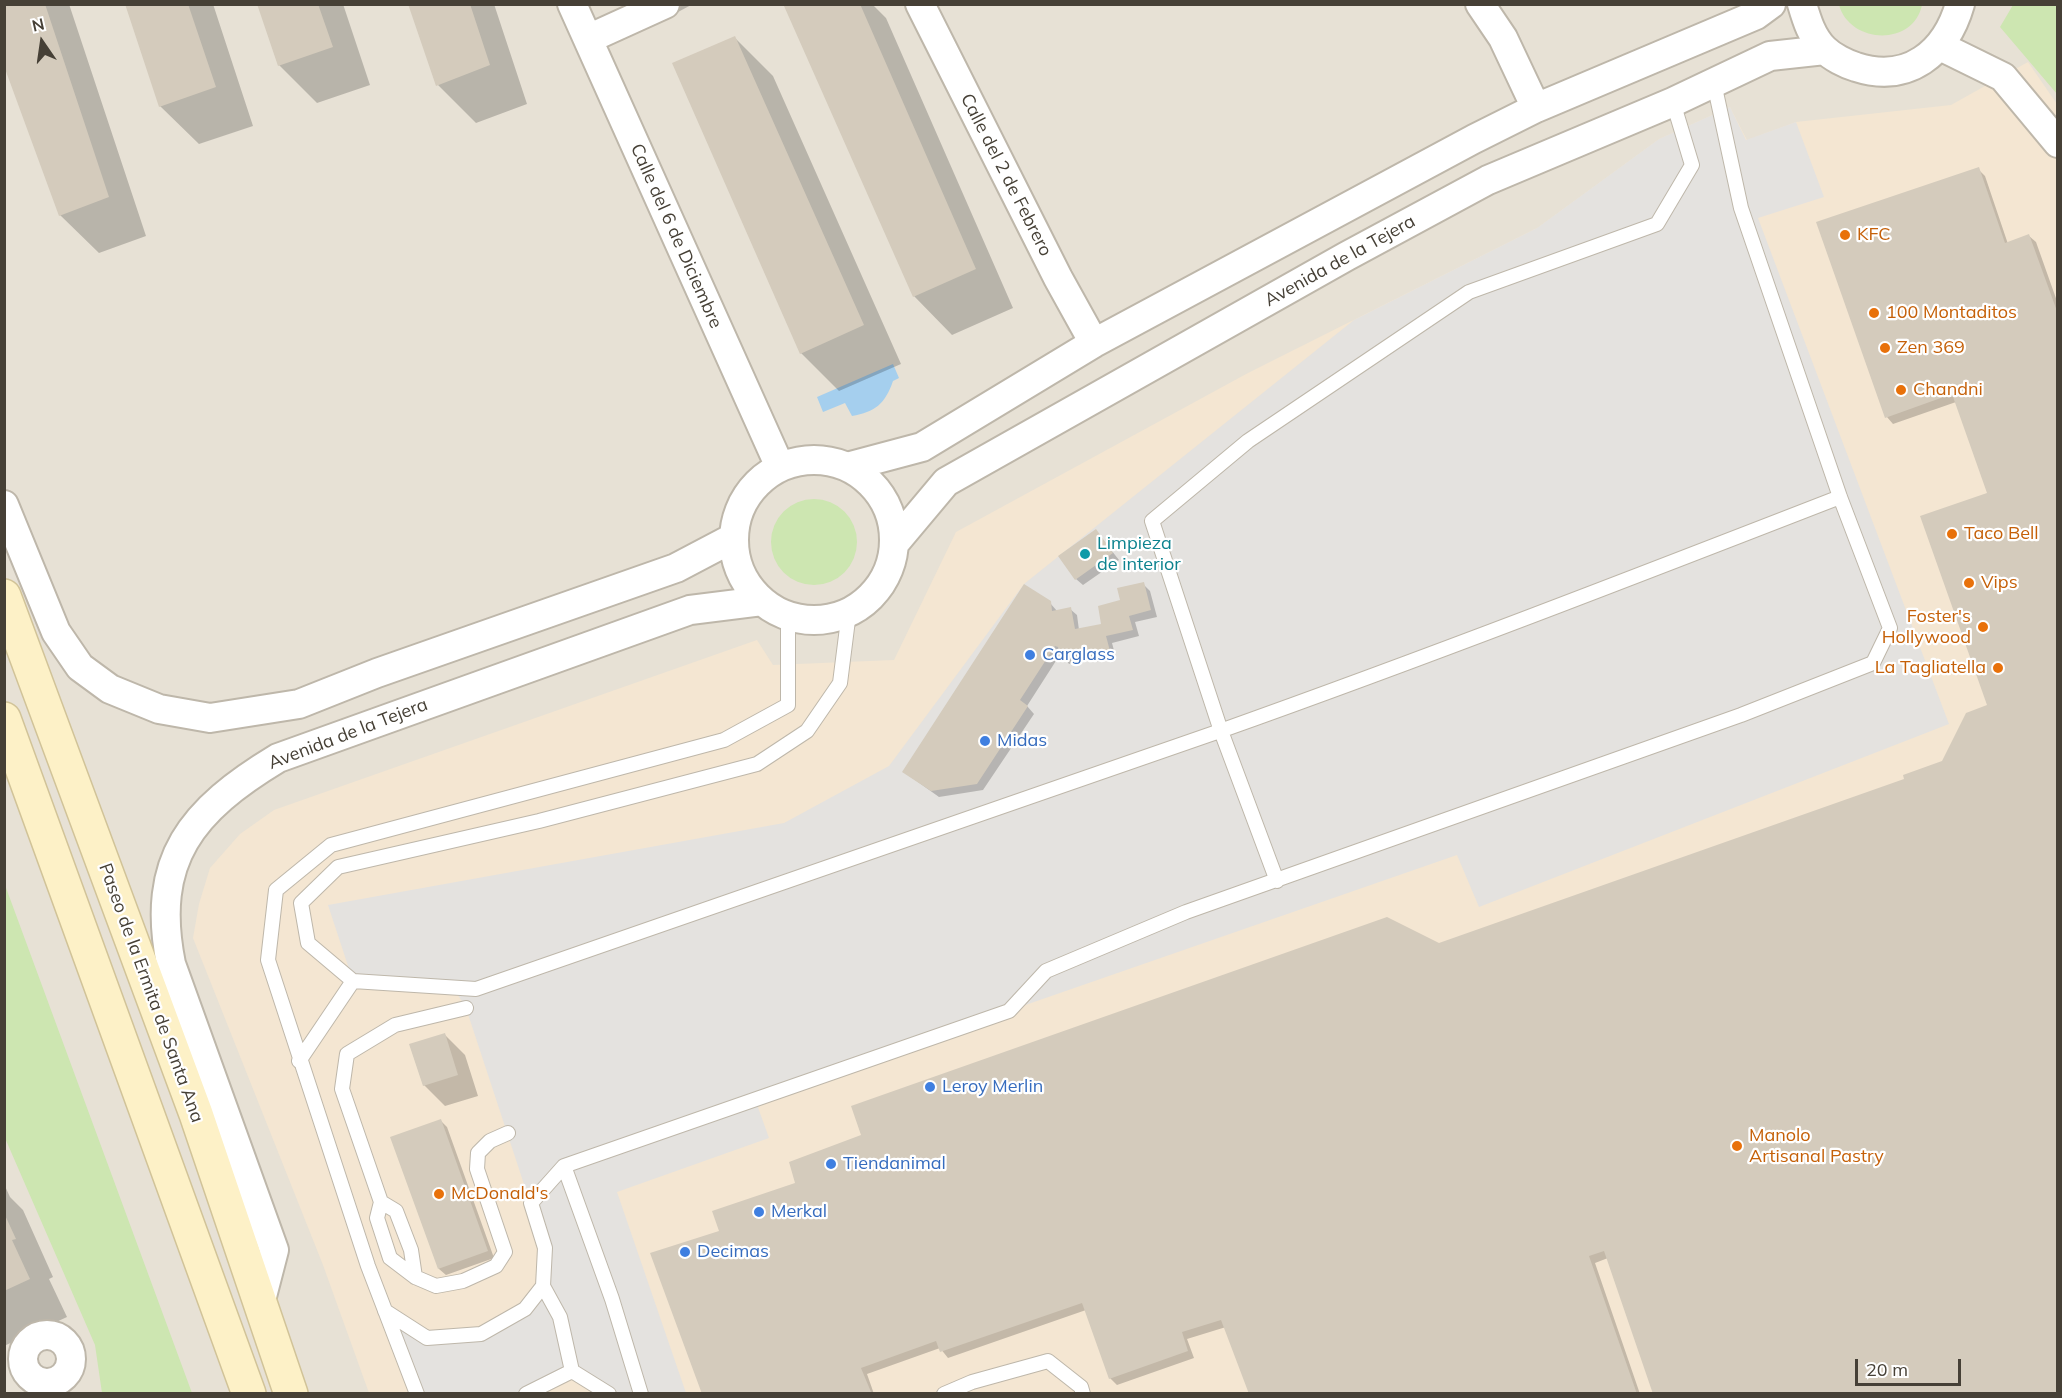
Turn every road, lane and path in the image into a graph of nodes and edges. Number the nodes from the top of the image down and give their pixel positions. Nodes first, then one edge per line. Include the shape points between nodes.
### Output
1 (572, 4) edge
2 (665, 4) edge
3 (920, 4) edge
4 (1480, 4) edge
5 (1771, 4) edge
6 (1802, 4) edge
7 (1960, 4) edge
8 (588, 39) junction
9 (1940, 46) junction
10 (1825, 50) junction
11 (1714, 83) junction
12 (1673, 102) junction
13 (1536, 108) junction
14 (2058, 143) edge
15 (1094, 344) junction
16 (780, 467) junction
17 (847, 467) junction
18 (1840, 497) junction
19 (4, 505) edge
20 (733, 538) junction
21 (894, 544) junction
22 (4, 596) edge
23 (762, 601) junction
24 (849, 612) junction
25 (788, 617) junction
26 (4, 719) edge
27 (1221, 731) junction
28 (1276, 881) junction
29 (352, 981) junction
30 (466, 1008) dead end
31 (299, 1061) junction
32 (508, 1133) dead end
33 (564, 1166) junction
34 (381, 1202) junction
35 (415, 1277) junction
36 (543, 1286) junction
37 (260, 1304) junction
38 (385, 1311) junction
39 (572, 1371) junction
40 (249, 1394) edge
41 (291, 1394) edge
42 (417, 1394) edge
43 (526, 1394) edge
44 (609, 1394) edge
45 (641, 1394) edge
46 (944, 1394) edge
47 (1083, 1394) edge

1 - 8 street, Calle del 6 de Diciembre
2 - 8 street
3 - 15 street, Calle del 2 de Febrero
4 - 13 street via 1503,38
5 - 13 street via 1756,15
6 - 10 street via 1809,28
7 - 9 street via 1954,25
8 - 16 street, Calle del 6 de Diciembre
9 - 10 street via 1921,62 1897,71 1872,72 1847,64
9 - 14 street via 2003,78
10 - 11 street, Avenida de la Tejera via 1770,56
11 - 12 street, Avenida de la Tejera
11 - 18 lane via 1741,208
12 - 21 street, Avenida de la Tejera via 1488,180 946,482
12 - 27 lane via 1692,165 1657,224 1469,292 1248,441 1152,521
13 - 15 street
15 - 17 street via 922,447
16 - 17 street via 802,461 825,461
16 - 20 street via 747,496 737,516
17 - 21 street via 867,480 882,498 892,520
18 - 27 lane
18 - 28 lane via 1890,628 1873,663
19 - 20 street via 56,632 80,667 110,689 159,709 210,718 299,704 676,568
20 - 23 street via 736,562 746,584
21 - 24 street via 881,584
22 - 37 main road, Paseo de la Ermita de Santa Ana via 196,1114
23 - 25 street
23 - 37 street, Avenida de la Tejera via 690,610 278,758 237,783 198,819 179,850 167,886 164,929 171,964 274,1250
24 - 25 street via 830,619
24 - 29 lane via 840,683 807,731 757,764 338,867 302,903 308,943
25 - 31 lane via 788,705 724,740 331,845 276,890 268,960
26 - 40 main road
27 - 28 lane
27 - 29 lane via 476,989
28 - 33 lane via 1186,912 1046,971 1009,1011
29 - 31 lane
30 - 34 lane via 394,1025 347,1054 342,1089
31 - 38 lane
32 - 35 lane via 490,1141 478,1153 477,1169 505,1252 496,1266 463,1281 436,1286
33 - 36 lane via 531,1203 545,1248
33 - 45 lane
34 - 35 lane via 396,1211 411,1250
34 - 35 lane via 377,1218 390,1258
36 - 38 lane via 525,1309 481,1335 427,1338
36 - 39 lane via 560,1317
37 - 41 main road, Paseo de la Ermita de Santa Ana
38 - 42 lane
39 - 43 lane
39 - 44 lane
46 - 47 lane via 1048,1361 1081,1387

